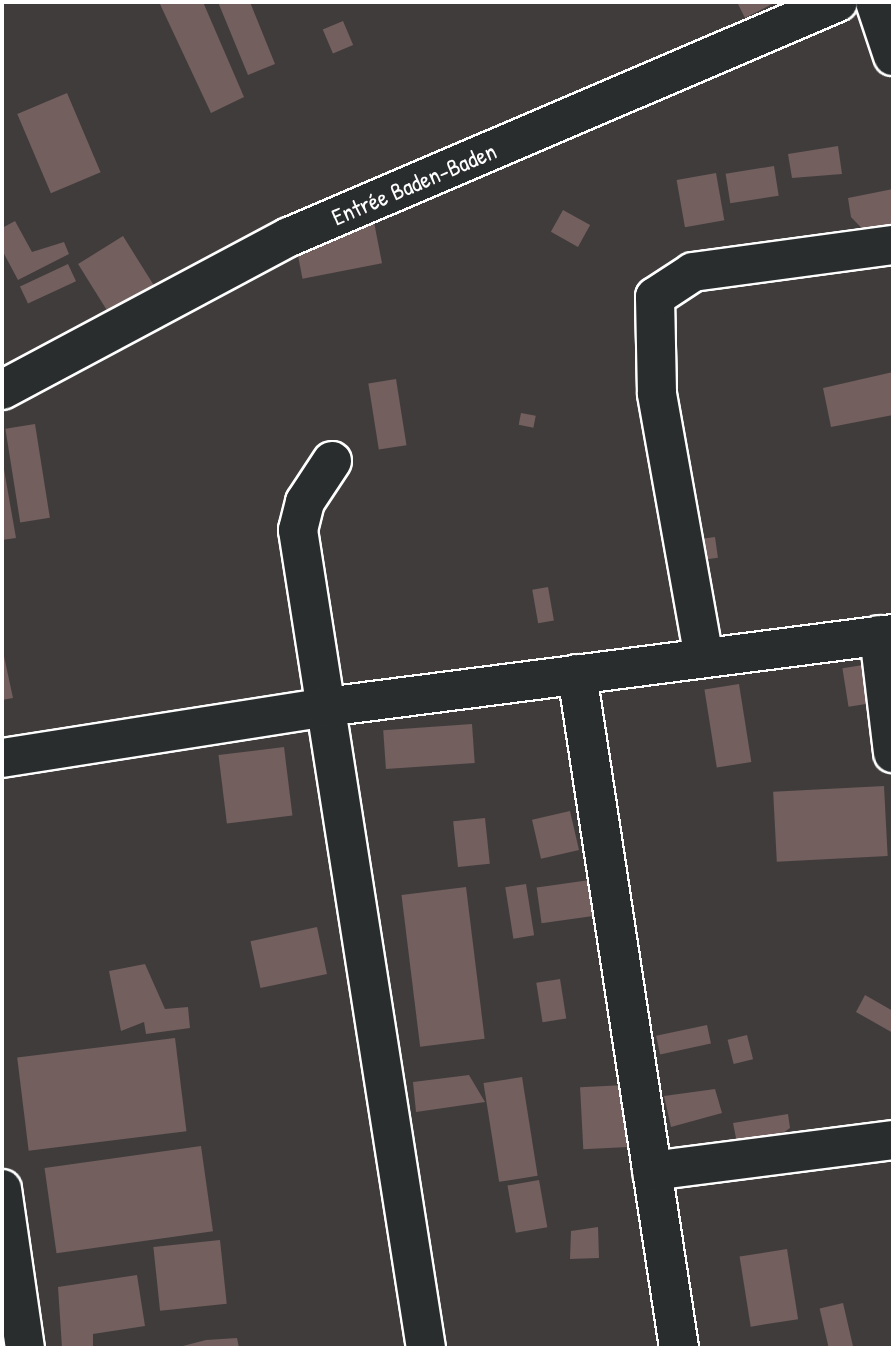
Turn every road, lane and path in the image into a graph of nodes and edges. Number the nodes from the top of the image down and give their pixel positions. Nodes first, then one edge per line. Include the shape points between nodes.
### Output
1 (838, 2) edge
2 (875, 2) edge
3 (893, 56) edge
4 (893, 245) edge
5 (2, 390) edge
6 (332, 461) dead end
7 (886, 634) edge
8 (704, 658) junction
9 (577, 674) junction
10 (326, 707) junction
11 (893, 753) edge
12 (2, 758) edge
13 (893, 1140) edge
14 (652, 1171) junction
15 (2, 1189) edge
16 (25, 1348) edge
17 (426, 1348) edge
18 (679, 1348) edge

1 - 5 street, Entrée Baden-Baden via 289,237
2 - 3 street
4 - 8 street via 693,272 655,297 657,393
6 - 10 street via 305,502 298,530
7 - 8 street
7 - 11 street
8 - 9 street
9 - 10 street
9 - 14 street
10 - 12 street
10 - 17 street
13 - 14 street
14 - 18 street
15 - 16 street

